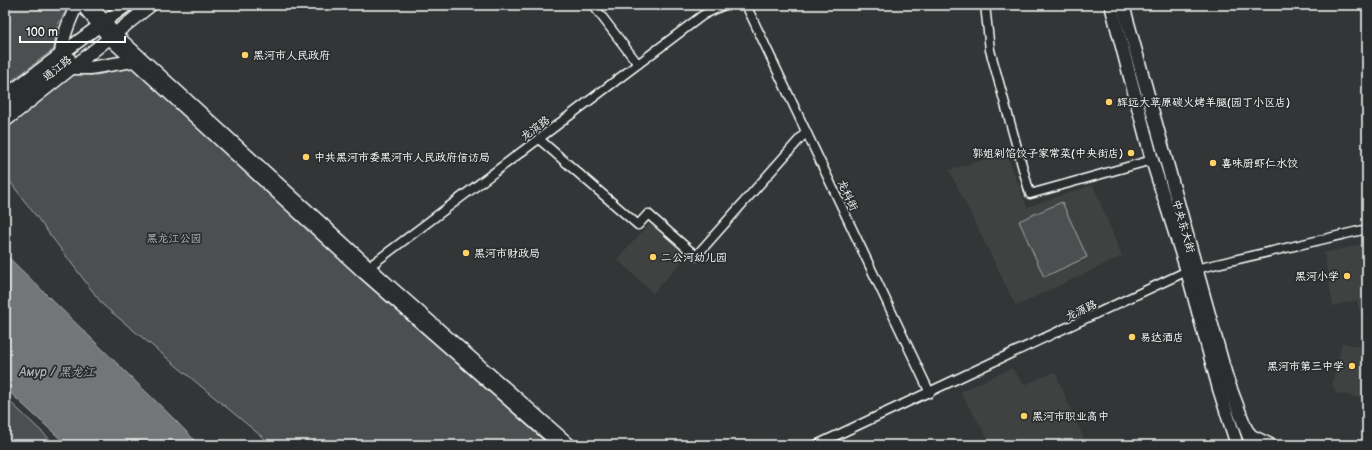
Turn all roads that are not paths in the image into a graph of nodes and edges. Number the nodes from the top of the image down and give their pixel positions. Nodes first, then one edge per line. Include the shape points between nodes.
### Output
1 (76, 5) edge
2 (81, 5) edge
3 (92, 5) edge
4 (127, 5) edge
5 (151, 5) edge
6 (593, 5) edge
7 (724, 5) edge
8 (746, 5) edge
9 (985, 5) edge
10 (1111, 5) edge
11 (1123, 5) edge
12 (107, 30) junction
13 (61, 55) junction
14 (133, 61) junction
15 (638, 64) junction
16 (71, 68) junction
17 (5, 96) edge
18 (5, 109) edge
19 (5, 121) edge
20 (806, 132) junction
21 (539, 139) junction
22 (1152, 160) junction
23 (1367, 229) edge
24 (366, 269) junction
25 (1192, 270) junction
26 (930, 393) junction
27 (1244, 424) junction
28 (559, 445) edge
29 (572, 445) edge
30 (816, 445) edge
31 (1237, 445) edge
32 (1252, 445) edge
33 (1273, 445) edge

1 - 13 main road via 62,44
2 - 12 street
3 - 12 street
4 - 12 main road, 通江路
5 - 12 main road, 通江路
6 - 15 street
7 - 15 street, 龙滨路 via 703,15
8 - 20 street, 龙科街
9 - 22 street via 990,50 1030,194
10 - 22 main road, 中央东大街
11 - 25 main road, 中央东大街
12 - 13 main road
12 - 14 street
12 - 16 main road
12 - 18 main road, 通江路
12 - 24 street
13 - 17 main road
14 - 16 main road via 90,68
14 - 24 street
15 - 21 street, 龙滨路
16 - 19 main road
20 - 21 street via 696,256 648,214 638,225
20 - 26 street, 龙科街
21 - 24 street, 龙滨路
22 - 25 main road, 中央东大街
23 - 25 street, 龙源路
24 - 28 street
24 - 29 street
25 - 26 street, 龙源路
25 - 27 main road, 中央东大街
25 - 31 main road, 中央东大街 via 1219,389
26 - 30 street, 龙源路
27 - 32 main road, 中央东大街
27 - 33 street via 1252,436

